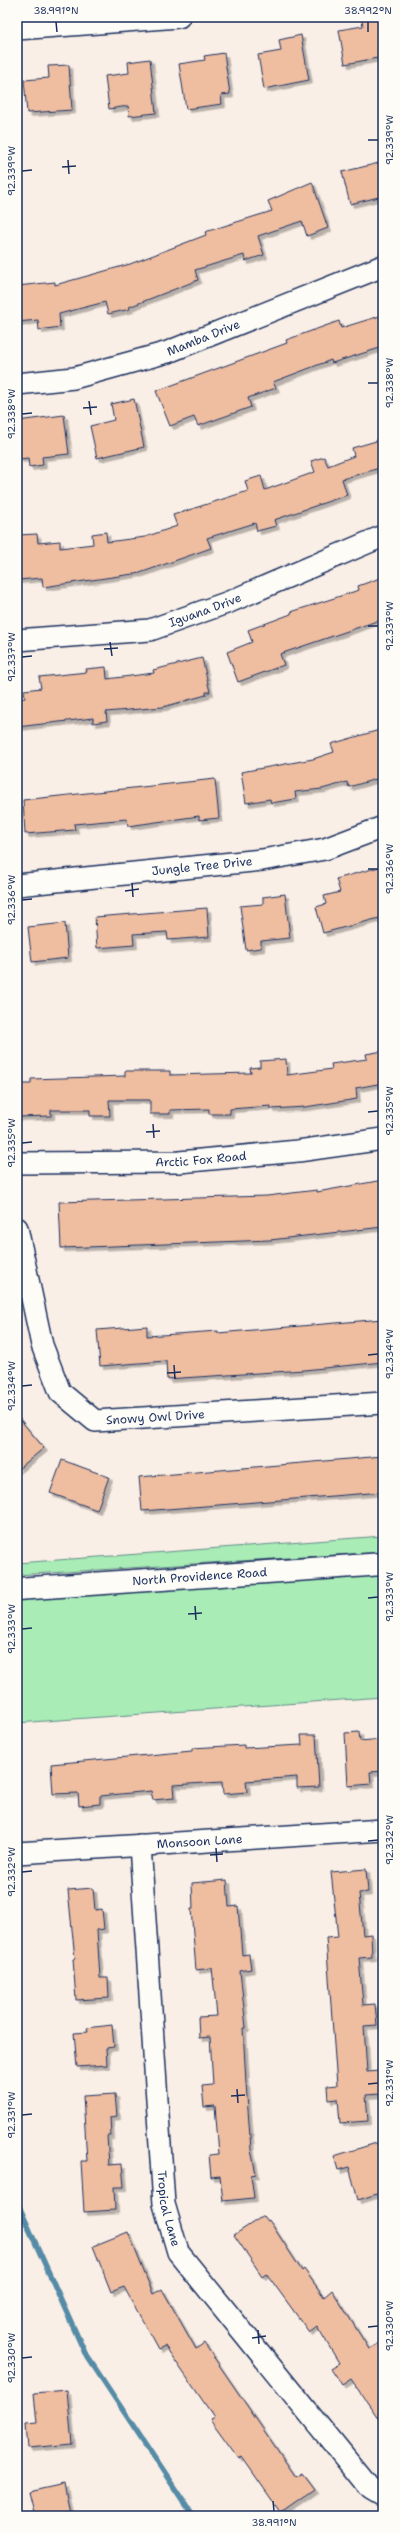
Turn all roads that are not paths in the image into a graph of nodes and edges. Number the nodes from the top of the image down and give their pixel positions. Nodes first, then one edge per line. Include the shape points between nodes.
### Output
1 (179, 17) edge
2 (17, 29) edge
3 (383, 266) edge
4 (17, 384) edge
5 (383, 536) edge
6 (17, 640) edge
7 (383, 828) edge
8 (17, 885) edge
9 (383, 1139) edge
10 (17, 1163) edge
11 (17, 1228) edge
12 (383, 1403) edge
13 (383, 1564) edge
14 (17, 1589) edge
15 (383, 1830) edge
16 (140, 1844) junction
17 (17, 1853) edge
18 (383, 2497) edge

1 - 2 street
3 - 4 street, Mamba Drive via 168,352 74,378
5 - 6 street, Iguana Drive via 229,602 150,630
7 - 8 street, Jungle Tree Drive via 325,849 262,860
9 - 10 street, Arctic Fox Road via 298,1151 179,1162
11 - 12 street, Snowy Owl Drive via 42,1345 60,1392 94,1421
13 - 14 street, North Providence Road
15 - 16 street, Monsoon Lane
16 - 17 street, Monsoon Lane
16 - 18 street, Tropical Lane via 164,2204 178,2252 370,2490

